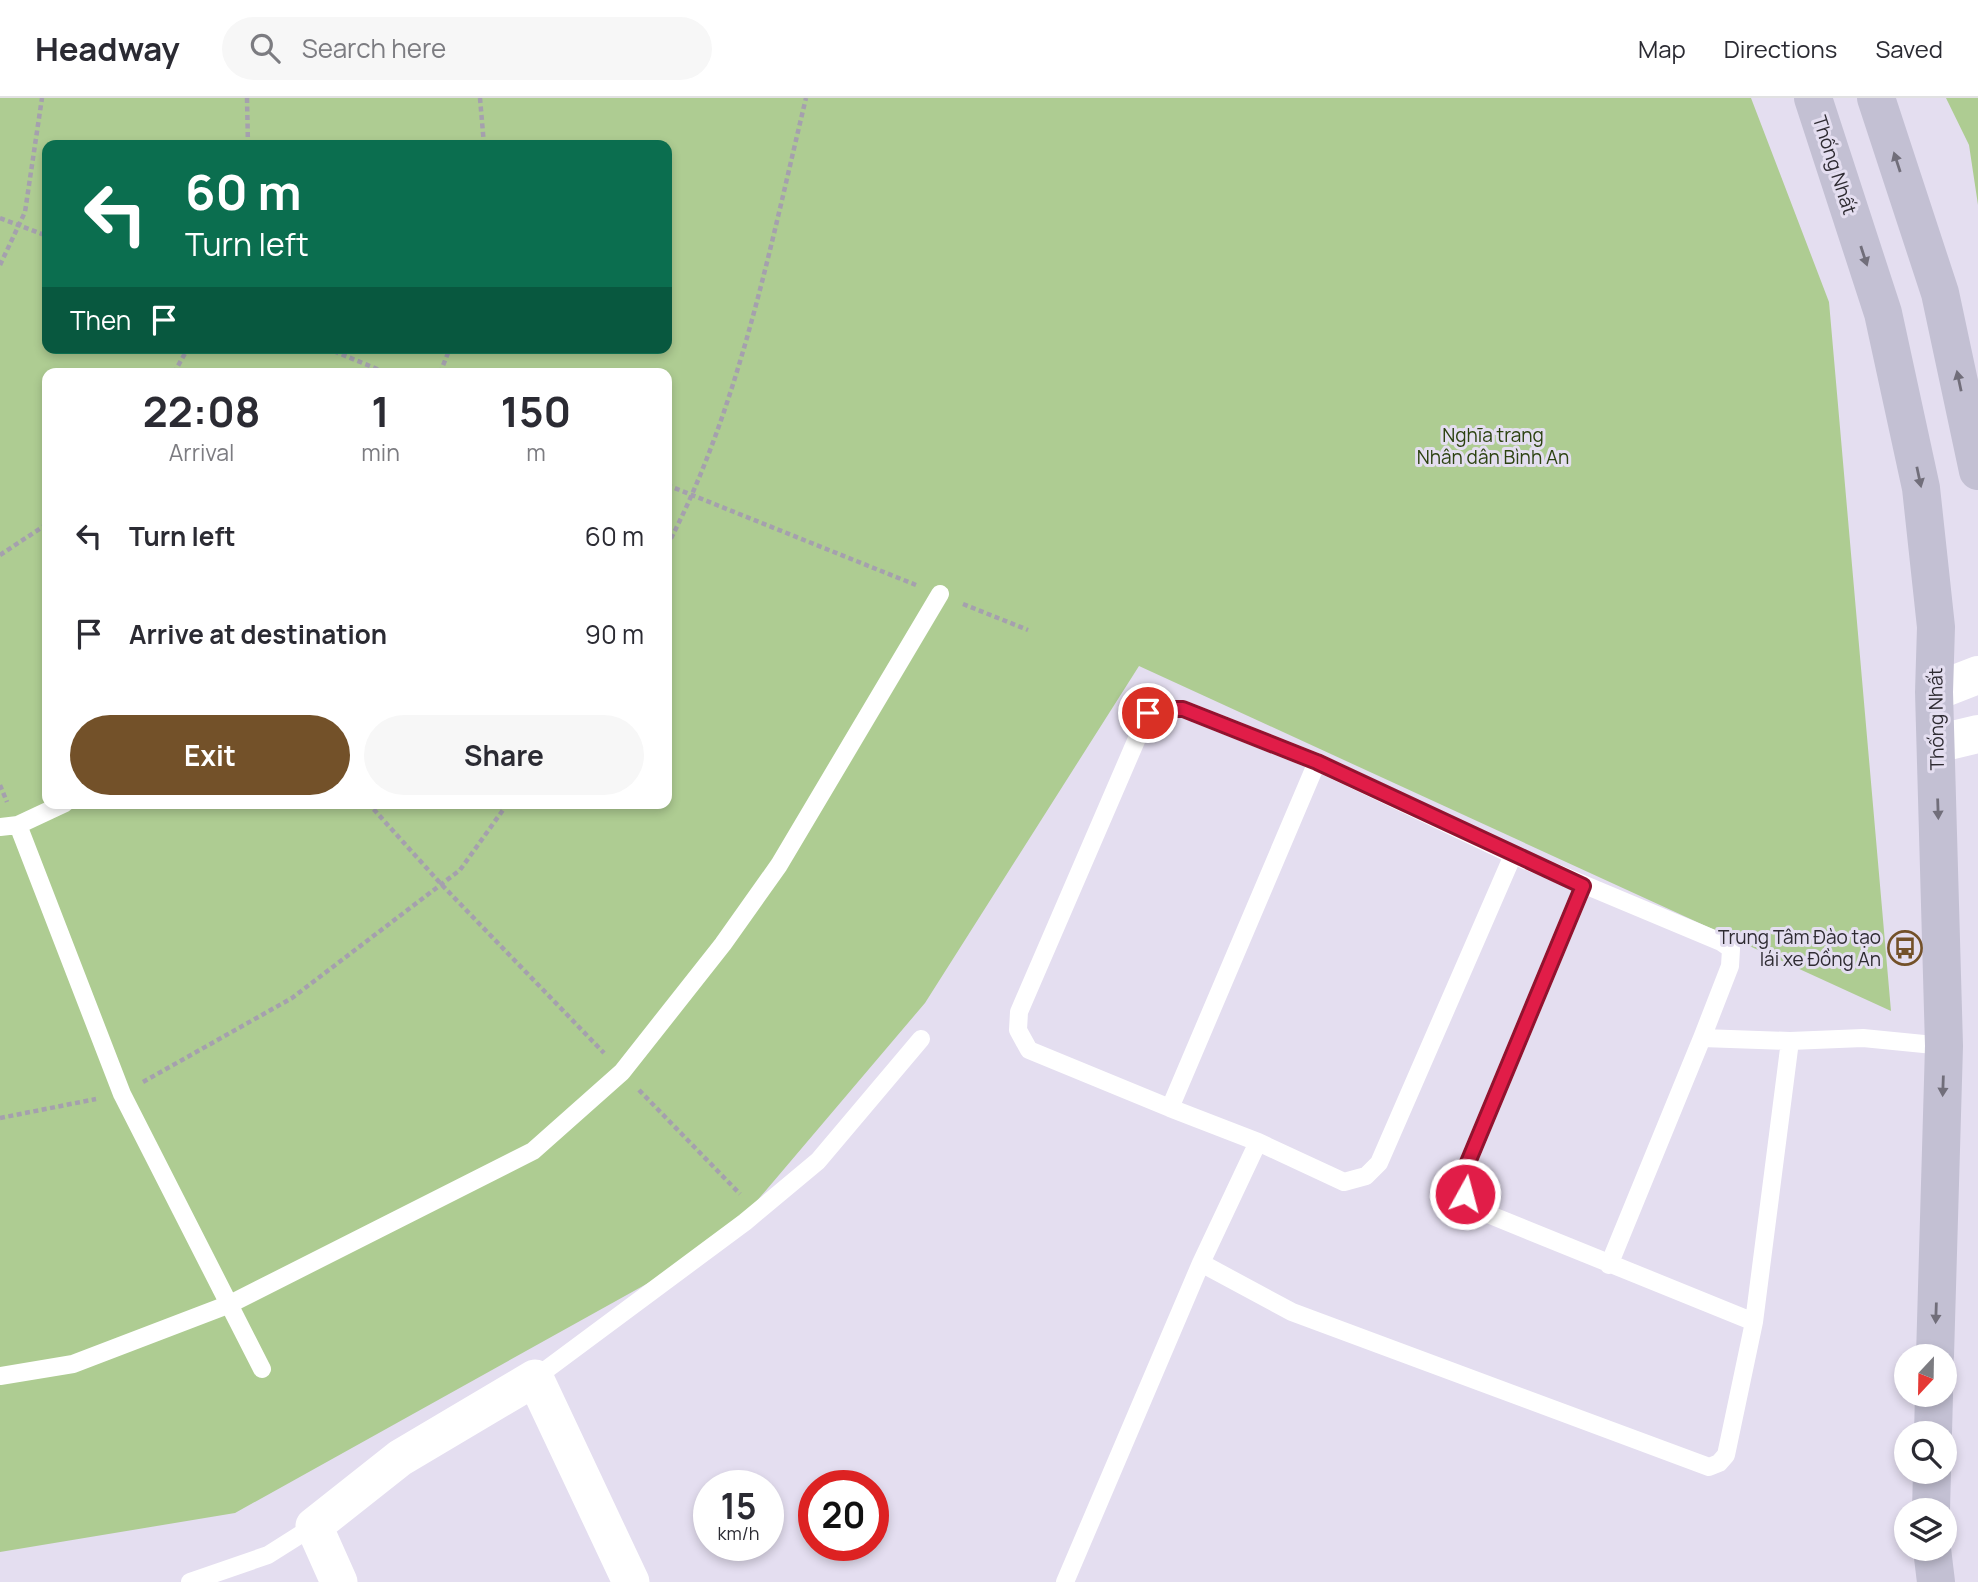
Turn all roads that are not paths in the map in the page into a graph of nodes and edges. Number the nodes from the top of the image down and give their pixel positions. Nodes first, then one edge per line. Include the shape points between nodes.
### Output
1 (1813, 98) edge
2 (1876, 98) edge
3 (1978, 471) edge
4 (940, 594) road end
5 (1978, 675) edge
6 (1934, 692) junction
7 (1978, 734) edge
8 (1936, 744) junction
9 (1317, 762) junction
10 (50, 809) edge
11 (9, 826) edge
12 (1513, 855) junction
13 (1583, 886) junction
14 (1702, 1038) junction
15 (921, 1039) dead end
16 (1790, 1041) junction
17 (1944, 1046) junction
18 (1170, 1108) junction
19 (1258, 1142) junction
20 (1201, 1264) junction
21 (1609, 1265) junction
22 (230, 1304) junction
23 (1754, 1322) junction
24 (1935, 1344) edge
25 (262, 1369) dead end
26 (0, 1376) edge
27 (535, 1378) junction
28 (314, 1526) junction
29 (1933, 1561) edge
30 (190, 1582) edge
31 (339, 1582) edge
32 (631, 1582) edge
33 (1065, 1582) edge
34 (1936, 1582) edge

1 -> 6 main road, Thống Nhất via 1883,313 1921,488 1936,627
3 -> 2 main road via 1940,293
4 - 22 lane via 779,865 622,1072 533,1151
5 - 6 street
6 - 8 main road, Thống Nhất
7 - 8 street
8 -> 17 main road, Thống Nhất
9 - 12 lane
9 - 18 lane
9 - 18 lane via 1183,709 1148,713 1019,1012 1018,1030 1029,1050
10 - 11 lane
11 - 22 lane via 122,1094
12 - 13 lane
12 - 19 lane via 1379,1163 1366,1176 1344,1182
13 - 14 lane via 1731,949 1730,966
13 - 21 lane via 1464,1172 1465,1194 1478,1210
14 - 16 lane
14 - 21 lane
15 - 27 lane via 818,1161 745,1222
16 - 17 lane via 1863,1038
16 - 23 lane
17 -> 24 main road, Thống Nhất
18 - 19 lane
19 - 20 lane
20 - 23 lane via 1292,1312 1709,1467 1726,1455
20 - 33 lane
21 - 23 lane
22 - 25 lane
22 - 26 lane via 73,1364
27 - 28 street via 400,1458
27 - 32 street
28 - 30 lane via 268,1555
28 - 31 street
29 - 34 main road

